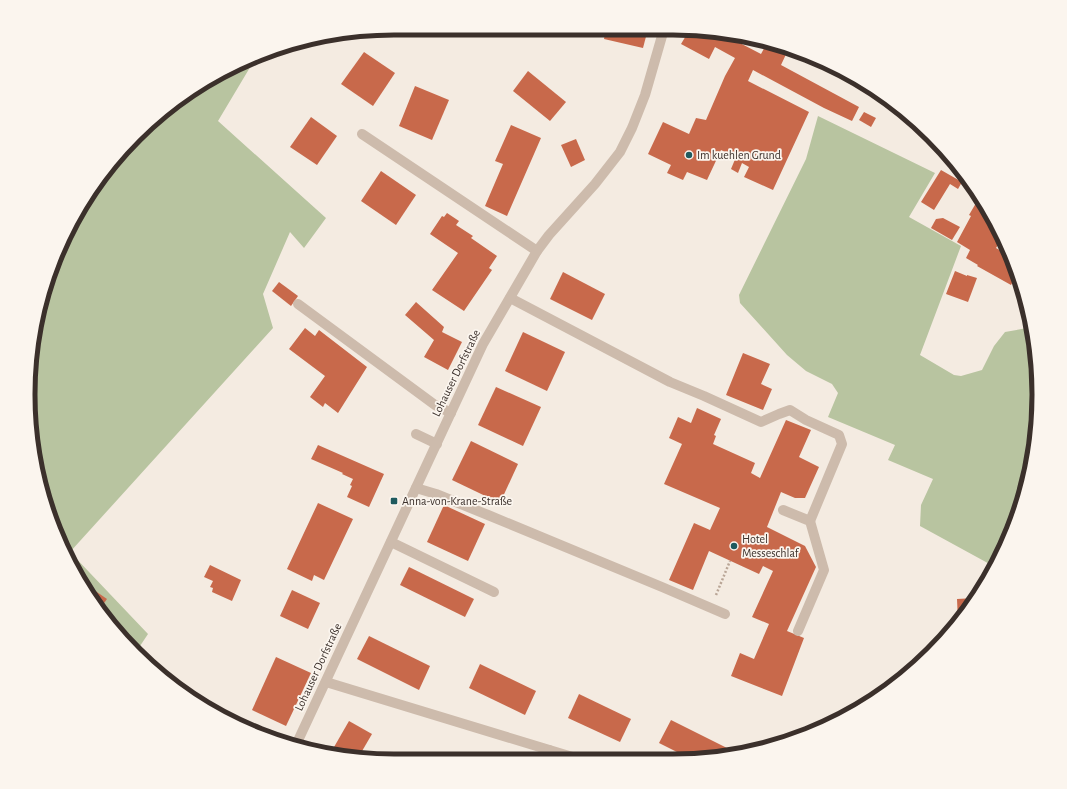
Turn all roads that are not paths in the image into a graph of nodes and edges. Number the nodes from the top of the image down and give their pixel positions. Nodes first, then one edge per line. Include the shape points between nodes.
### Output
1 (662, 35) edge
2 (362, 134) dead end
3 (537, 251) junction
4 (510, 298) junction
5 (298, 304) dead end
6 (451, 413) junction
7 (416, 434) dead end
8 (437, 444) junction
9 (416, 488) junction
10 (783, 510) dead end
11 (810, 521) junction
12 (391, 542) junction
13 (494, 592) dead end
14 (725, 614) dead end
15 (798, 631) dead end
16 (326, 682) junction
17 (298, 741) edge
18 (549, 750) junction
19 (546, 754) edge
20 (563, 754) edge

1 - 3 street, Lohauser Dorfstraße via 645,95 620,152
2 - 3 street
3 - 4 street, Lohauser Dorfstraße
4 - 6 street, Lohauser Dorfstraße via 483,344
4 - 11 street via 670,382 761,422 790,410 838,436 842,444
5 - 6 street via 435,405
6 - 8 street, Lohauser Dorfstraße
7 - 8 street
8 - 9 street, Lohauser Dorfstraße
9 - 12 street, Lohauser Dorfstraße
9 - 14 street via 462,504
10 - 11 street
11 - 15 street via 824,570
12 - 13 street
12 - 16 street, Lohauser Dorfstraße
16 - 17 street, Lohauser Dorfstraße
16 - 18 street
18 - 19 street
18 - 20 street

